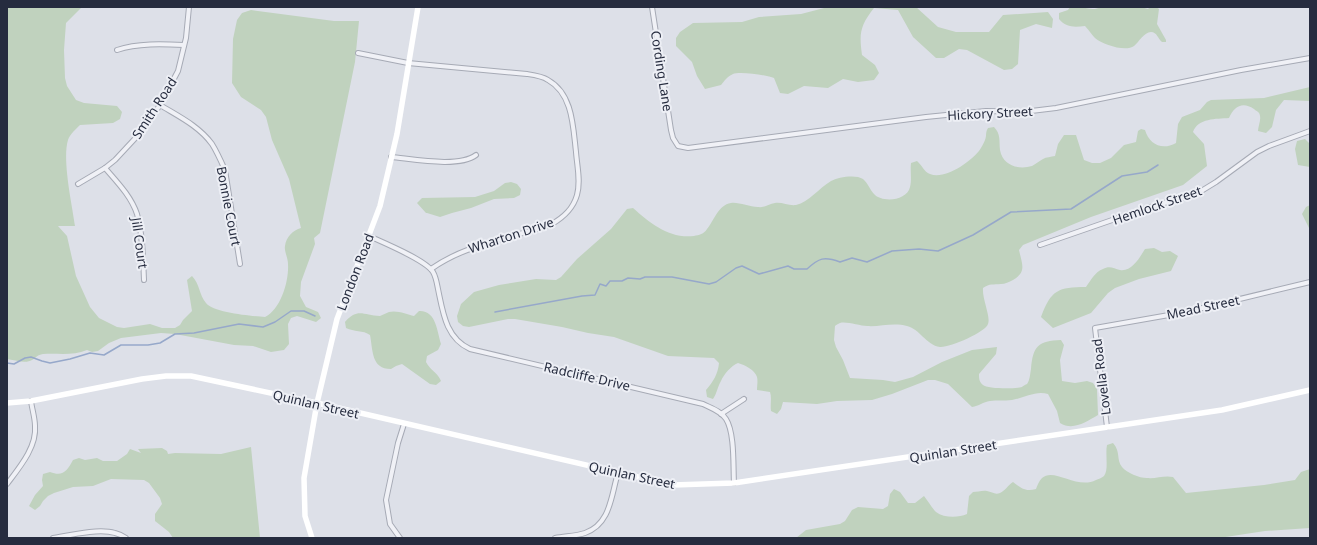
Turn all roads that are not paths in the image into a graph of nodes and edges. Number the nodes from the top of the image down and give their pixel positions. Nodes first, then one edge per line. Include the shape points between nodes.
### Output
1 (189, 7) edge
2 (418, 7) edge
3 (652, 7) edge
4 (184, 44) junction
5 (116, 50) dead end
6 (358, 53) dead end
7 (1310, 58) edge
8 (408, 63) junction
9 (160, 105) junction
10 (1310, 131) edge
11 (673, 136) joint
12 (476, 155) dead end
13 (391, 157) junction
14 (105, 168) junction
15 (78, 184) dead end
16 (369, 236) junction
17 (1040, 245) dead end
18 (240, 264) dead end
19 (431, 269) junction
20 (144, 280) dead end
21 (1310, 282) edge
22 (1095, 328) joint
23 (1310, 390) edge
24 (744, 399) dead end
25 (31, 401) junction
26 (7, 403) edge
27 (317, 403) junction
28 (721, 414) junction
29 (404, 424) junction
30 (1107, 427) junction
31 (618, 473) junction
32 (7, 484) edge
33 (734, 484) junction
34 (53, 538) edge
35 (126, 538) edge
36 (312, 538) edge
37 (400, 538) edge
38 (555, 538) edge

1 - 4 street, Smith Road
2 - 8 street, London Road
3 - 11 street, Cording Lane
4 - 5 street via 148,44
4 - 9 street, Smith Road via 178,71
6 - 8 street, Wharton Drive
7 - 11 street, Hickory Street via 1233,71 1056,108 926,117 688,148 678,146
8 - 13 street, London Road
8 - 19 street, Wharton Drive via 527,74 548,80 562,94 569,106 579,183 578,194 571,209 561,219 471,248
9 - 14 street, Smith Road via 142,131
9 - 18 street, Bonnie Court via 183,118 213,145 225,170
10 - 17 street, Hemlock Street via 1257,152 1198,192
12 - 13 street via 466,161 453,162
13 - 16 street, London Road via 380,206
14 - 15 street, Smith Road
14 - 20 street, Jill Court via 119,184 137,214 144,258
16 - 19 street via 396,248
16 - 27 street, London Road via 337,319
19 - 28 street, Radcliffe Drive via 452,336 470,349 703,404
21 - 22 street, Mead Street via 1186,312
22 - 30 street, Lovella Road
23 - 30 street, Quinlan Street via 1222,410
24 - 28 street
25 - 26 street, Quinlan Street
25 - 27 street, Quinlan Street via 142,379 191,376
25 - 32 street via 34,436 30,449
27 - 29 street, Quinlan Street
27 - 36 street, London Road via 304,478 305,516
28 - 33 street via 731,433
29 - 31 street, Quinlan Street
29 - 37 street via 386,500 390,524
30 - 33 street, Quinlan Street
31 - 33 street, Quinlan Street via 673,485
31 - 38 street via 609,509 600,523 584,533
34 - 35 street via 105,532

